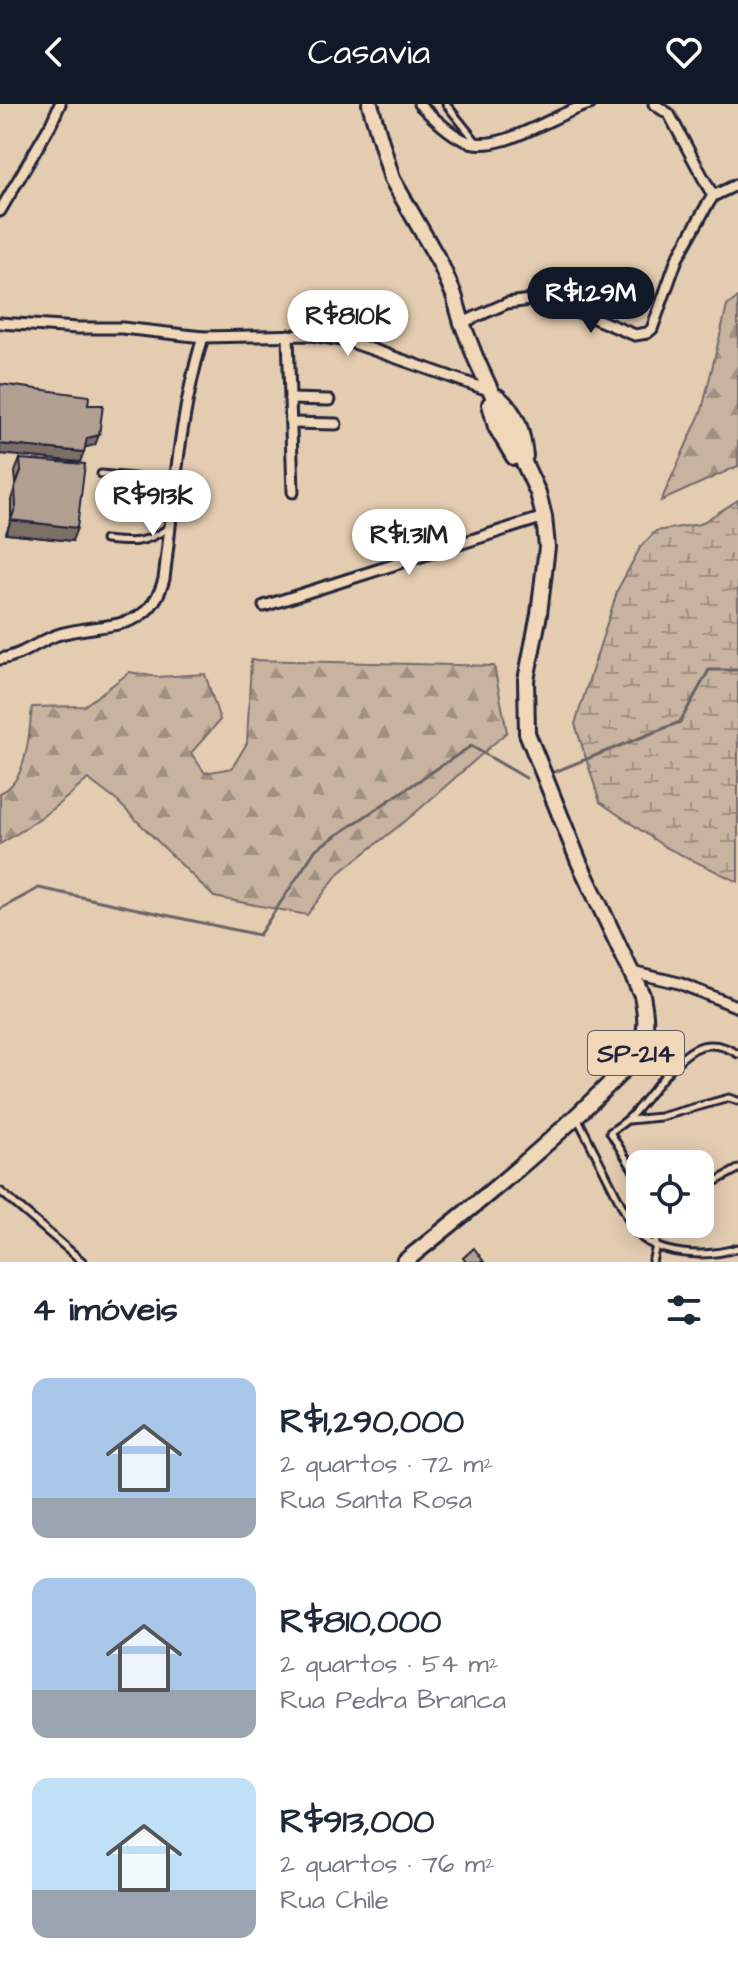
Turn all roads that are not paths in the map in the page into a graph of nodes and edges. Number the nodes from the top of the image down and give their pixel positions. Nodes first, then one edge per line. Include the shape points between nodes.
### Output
1 (60, 104) edge
2 (370, 104) edge
3 (419, 104) edge
4 (446, 104) edge
5 (588, 104) edge
6 (654, 104) edge
7 (673, 104) edge
8 (669, 114) junction
9 (479, 143) junction
10 (738, 184) edge
11 (713, 196) junction
12 (0, 211) edge
13 (0, 323) edge
14 (462, 323) junction
15 (288, 335) junction
16 (203, 337) junction
17 (492, 392) junction
18 (290, 399) junction
19 (329, 400) dead end
20 (291, 423) junction
21 (336, 424) dead end
22 (101, 474) dead end
23 (530, 476) junction
24 (176, 481) junction
25 (293, 492) dead end
26 (544, 517) junction
27 (171, 527) junction
28 (105, 540) dead end
29 (264, 606) dead end
30 (0, 659) edge
31 (632, 972) junction
32 (738, 1007) edge
33 (738, 1054) edge
34 (738, 1101) edge
35 (576, 1116) junction
36 (628, 1120) junction
37 (626, 1158) edge
38 (738, 1169) edge
39 (714, 1182) edge
40 (0, 1191) edge
41 (656, 1238) edge
42 (656, 1246) junction
43 (738, 1248) edge
44 (83, 1262) edge
45 (404, 1262) edge
46 (652, 1262) edge

1 - 12 street
2 - 14 main road via 392,179 440,263
3 - 9 street via 464,141
4 - 9 lane
5 - 9 street via 518,135
6 - 8 street
7 - 8 street
8 - 11 street
10 - 11 street
11 - 14 street via 677,259 647,333 635,335 538,299 507,303
13 - 16 street
14 - 17 main road
15 - 16 street
15 - 17 street via 348,341
15 - 18 street
16 - 24 street via 189,385
17 - 23 main road via 508,406 523,433
17 - 23 main road via 496,427
18 - 19 street
18 - 20 street
20 - 21 street
20 - 25 street
22 - 24 lane
23 - 26 main road, SP-214
24 - 27 street
26 - 29 street
26 - 31 main road, SP-214 via 544,572 526,680 527,733 579,862
27 - 28 lane via 149,540
27 - 30 street via 160,593 143,615 131,622 59,635
31 - 32 street via 679,983
31 - 35 main road, SP-214 via 645,1013 642,1042
33 - 36 lane via 725,1046 693,1051
34 - 36 lane via 729,1098
35 - 42 lane via 634,1230
35 - 45 main road, SP-214
36 - 37 lane via 610,1132
38 - 39 lane
40 - 44 lane
41 - 42 lane
42 - 43 lane via 706,1253
42 - 46 lane

